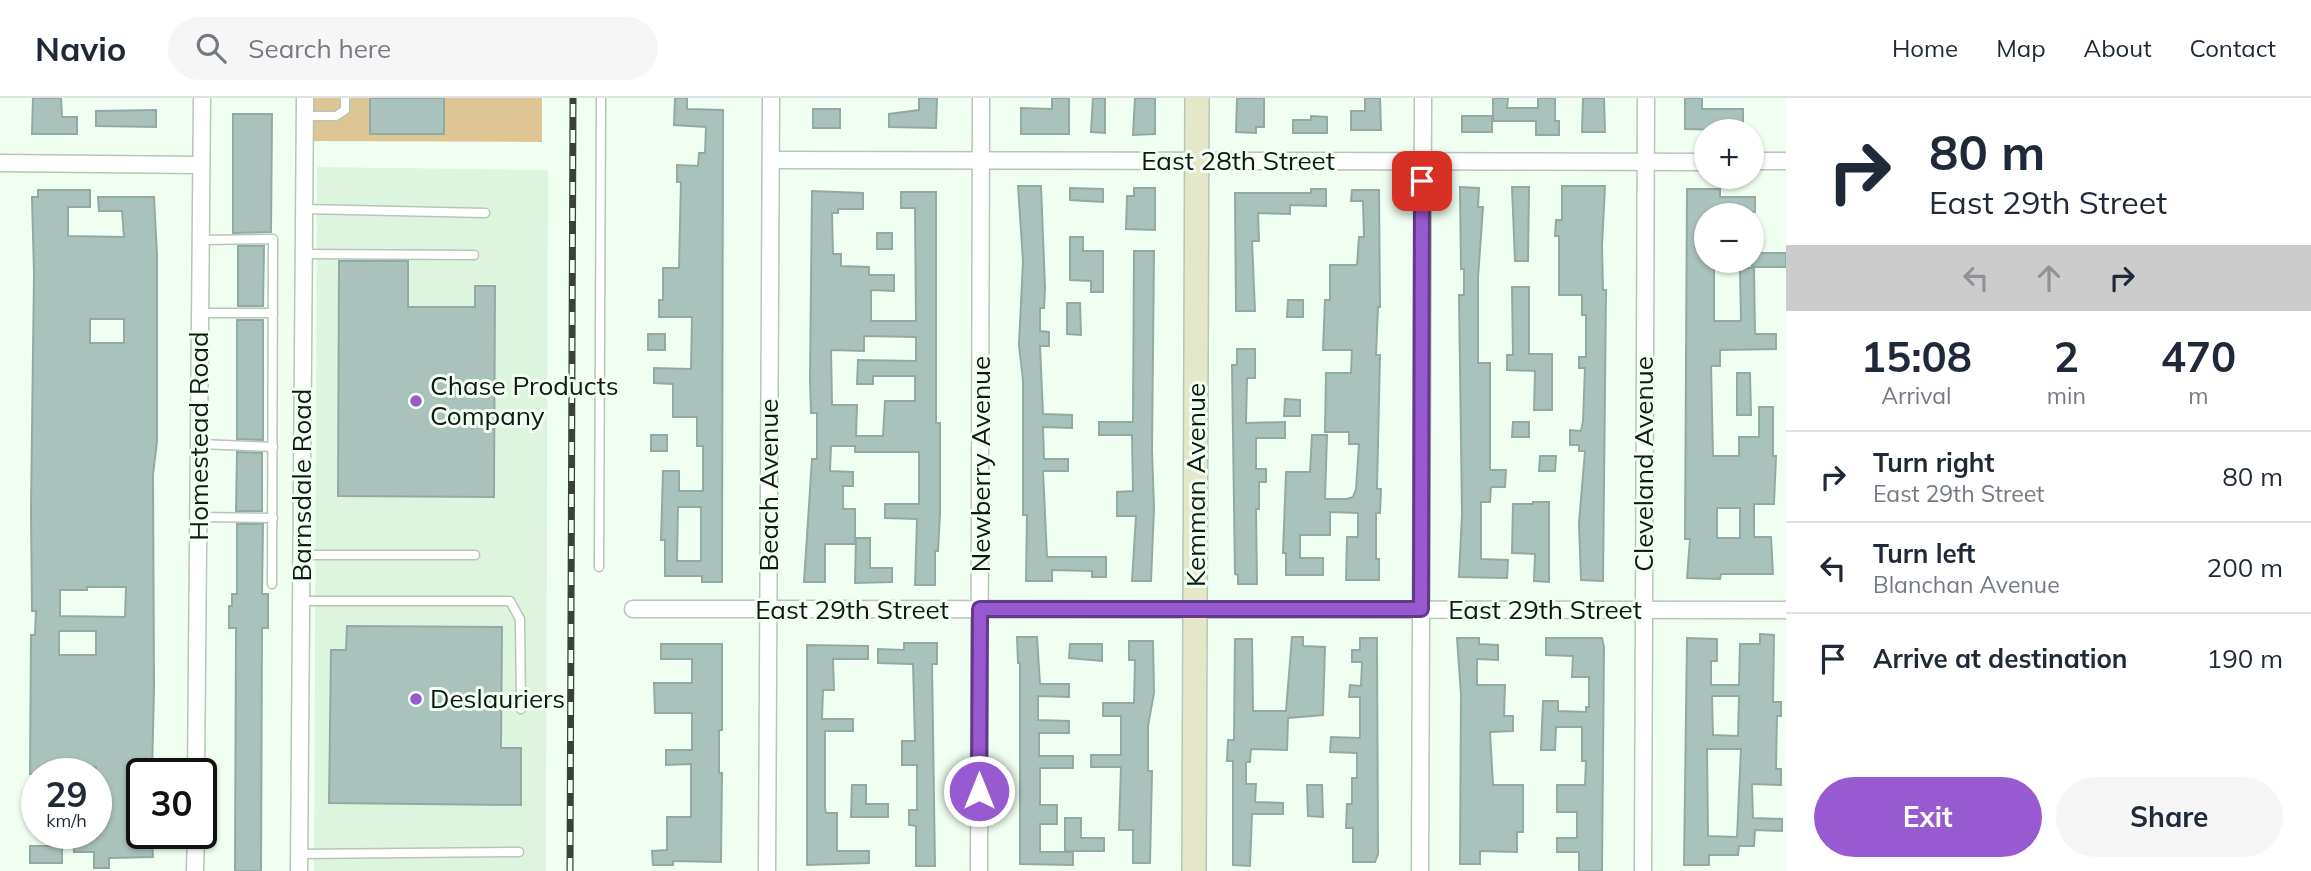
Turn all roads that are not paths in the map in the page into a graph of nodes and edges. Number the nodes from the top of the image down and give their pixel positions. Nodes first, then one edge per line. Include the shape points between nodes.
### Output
1 (202, 98) edge
2 (305, 98) edge
3 (345, 98) edge
4 (601, 98) edge
5 (771, 98) edge
6 (981, 98) edge
7 (1197, 98) edge
8 (1423, 98) edge
9 (1646, 98) edge
10 (305, 116) junction
11 (771, 160) junction
12 (981, 161) junction
13 (1197, 161) junction
14 (1423, 161) junction
15 (1764, 161) edge
16 (1786, 161) edge
17 (1646, 162) junction
18 (1694, 162) edge
19 (0, 163) edge
20 (201, 165) junction
21 (304, 209) junction
22 (485, 213) dead end
23 (201, 240) junction
24 (304, 254) junction
25 (474, 256) dead end
26 (200, 313) junction
27 (273, 313) junction
28 (199, 444) junction
29 (273, 447) junction
30 (198, 517) junction
31 (273, 519) junction
32 (302, 555) junction
33 (475, 555) dead end
34 (599, 567) dead end
35 (272, 584) dead end
36 (301, 601) junction
37 (633, 609) dead end
38 (980, 609) junction
39 (1421, 609) junction
40 (1195, 610) junction
41 (1644, 610) junction
42 (1786, 610) edge
43 (769, 611) junction
44 (521, 709) dead end
45 (196, 758) edge
46 (196, 849) edge
47 (519, 852) dead end
48 (299, 863) edge
49 (195, 871) edge
50 (766, 871) edge
51 (979, 871) edge
52 (1194, 871) edge
53 (1420, 871) edge
54 (1643, 871) edge

1 - 20 street, Homestead Road
2 - 10 street, Barnsdale Road
3 - 10 lane via 345,110 336,116
4 - 34 lane
5 - 11 street, Beach Avenue
6 - 12 street, Newberry Avenue
7 - 13 street, Kemman Avenue
8 - 14 street
9 - 17 street, Cleveland Avenue
10 - 21 street, Barnsdale Road
11 - 12 street, East 28th Street
11 - 43 street, Beach Avenue
12 - 13 street, East 28th Street
12 - 38 street, Newberry Avenue
13 - 14 street, East 28th Street
13 - 40 street, Kemman Avenue
14 - 17 street, East 28th Street
14 - 39 street
15 - 16 street
17 - 18 street, East 28th Street
17 - 41 street, Cleveland Avenue
19 - 20 street
20 - 23 street, Homestead Road
21 - 22 lane
21 - 24 street, Barnsdale Road
23 - 26 street, Homestead Road
23 - 27 lane via 274,239
24 - 25 lane
24 - 32 street, Barnsdale Road
26 - 27 lane
26 - 28 street, Homestead Road
27 - 29 lane
28 - 29 lane
28 - 30 street, Homestead Road
29 - 31 lane
30 - 31 lane
30 - 45 street, Homestead Road
31 - 35 lane
32 - 33 lane
32 - 36 street, Barnsdale Road
36 - 44 lane via 510,601 520,619
36 - 48 street, Barnsdale Road
37 - 43 street, East 29th Street
38 - 40 street, East 29th Street
38 - 43 street, East 29th Street
38 - 51 street, Newberry Avenue
39 - 40 street, East 29th Street
39 - 41 street, East 29th Street
39 - 53 street
40 - 52 street, Kemman Avenue
41 - 42 street, East 29th Street
41 - 54 street, Cleveland Avenue
43 - 50 street, Beach Avenue
46 - 49 street
47 - 48 lane

